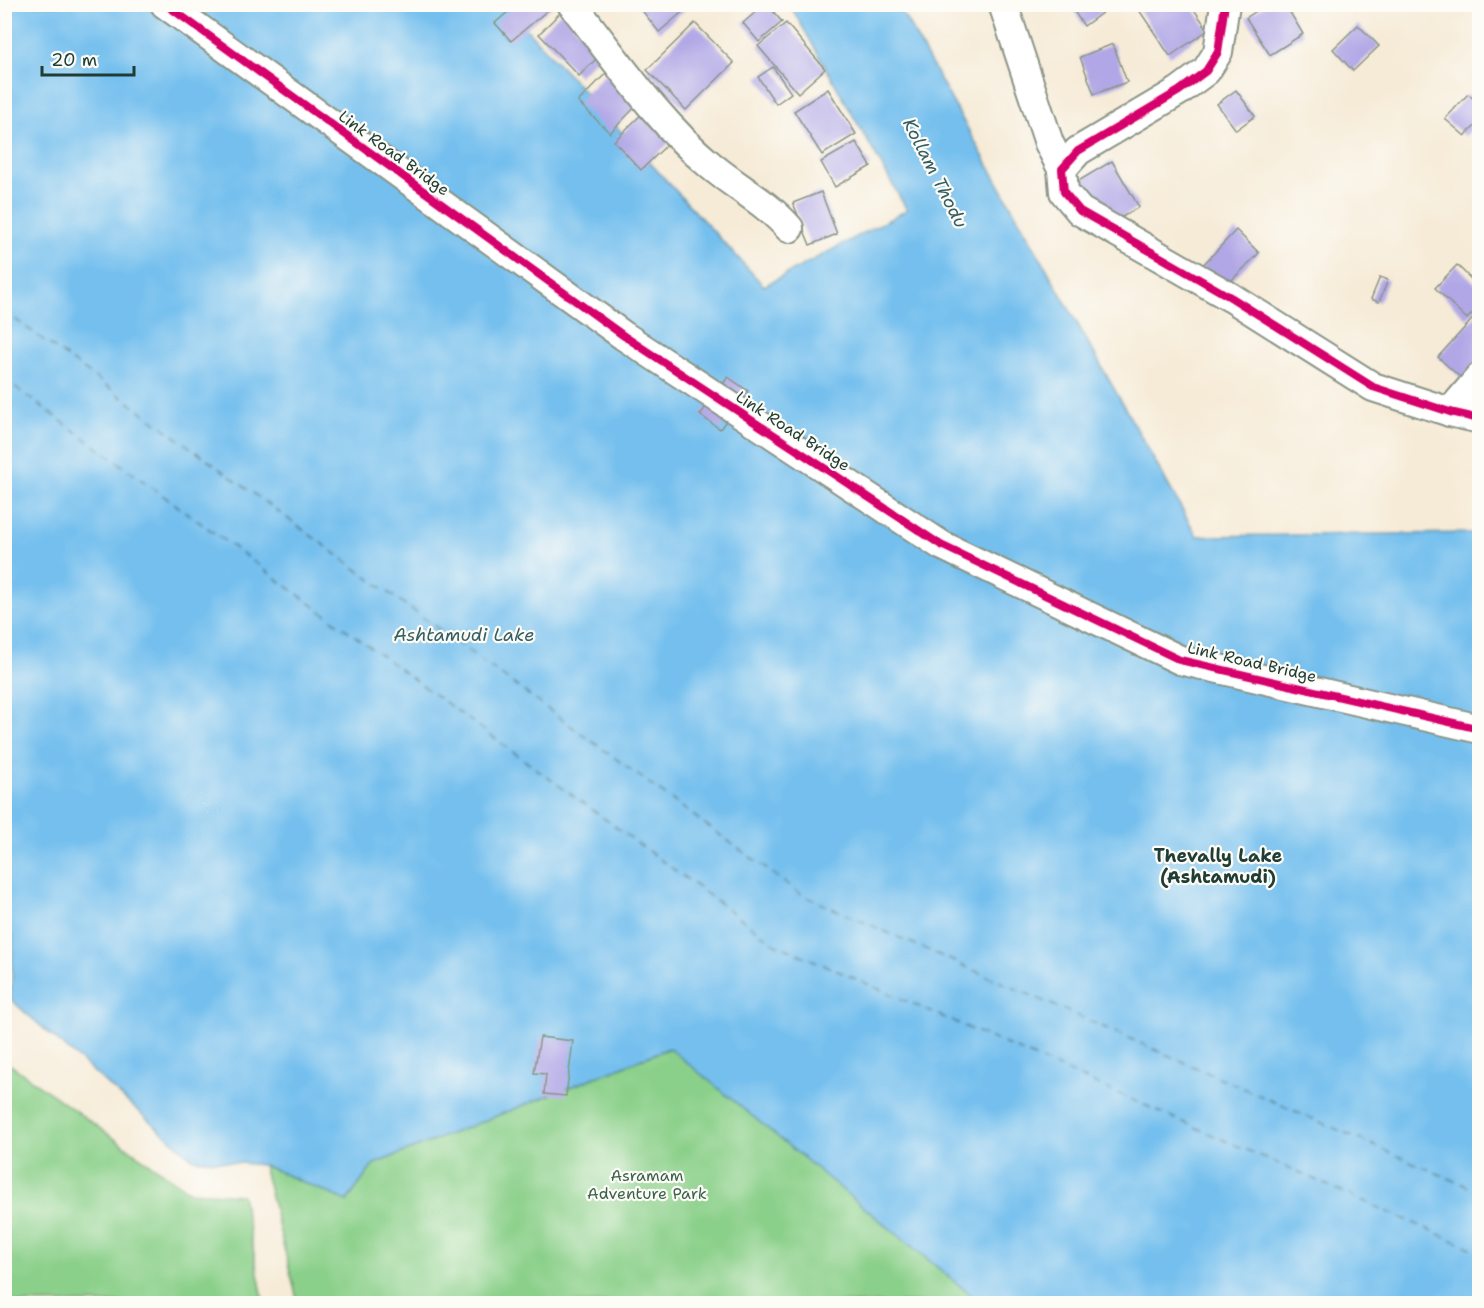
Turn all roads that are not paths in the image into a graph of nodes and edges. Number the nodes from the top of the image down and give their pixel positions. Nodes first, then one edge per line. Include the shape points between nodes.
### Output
1 (165, 4) edge
2 (572, 4) edge
3 (1003, 4) edge
4 (1225, 4) edge
5 (1062, 169) junction
6 (789, 228) dead end
7 (1479, 377) edge
8 (1450, 412) junction
9 (1479, 419) edge
10 (1479, 729) edge

1 - 10 street, Link Road Bridge via 624,336 942,545 1180,660
2 - 6 street via 663,120
3 - 5 street via 1049,143
4 - 5 street via 1218,52 1206,70 1179,91 1078,151
5 - 8 street via 1064,192 1080,211 1232,298 1373,387
7 - 8 street
8 - 9 street

